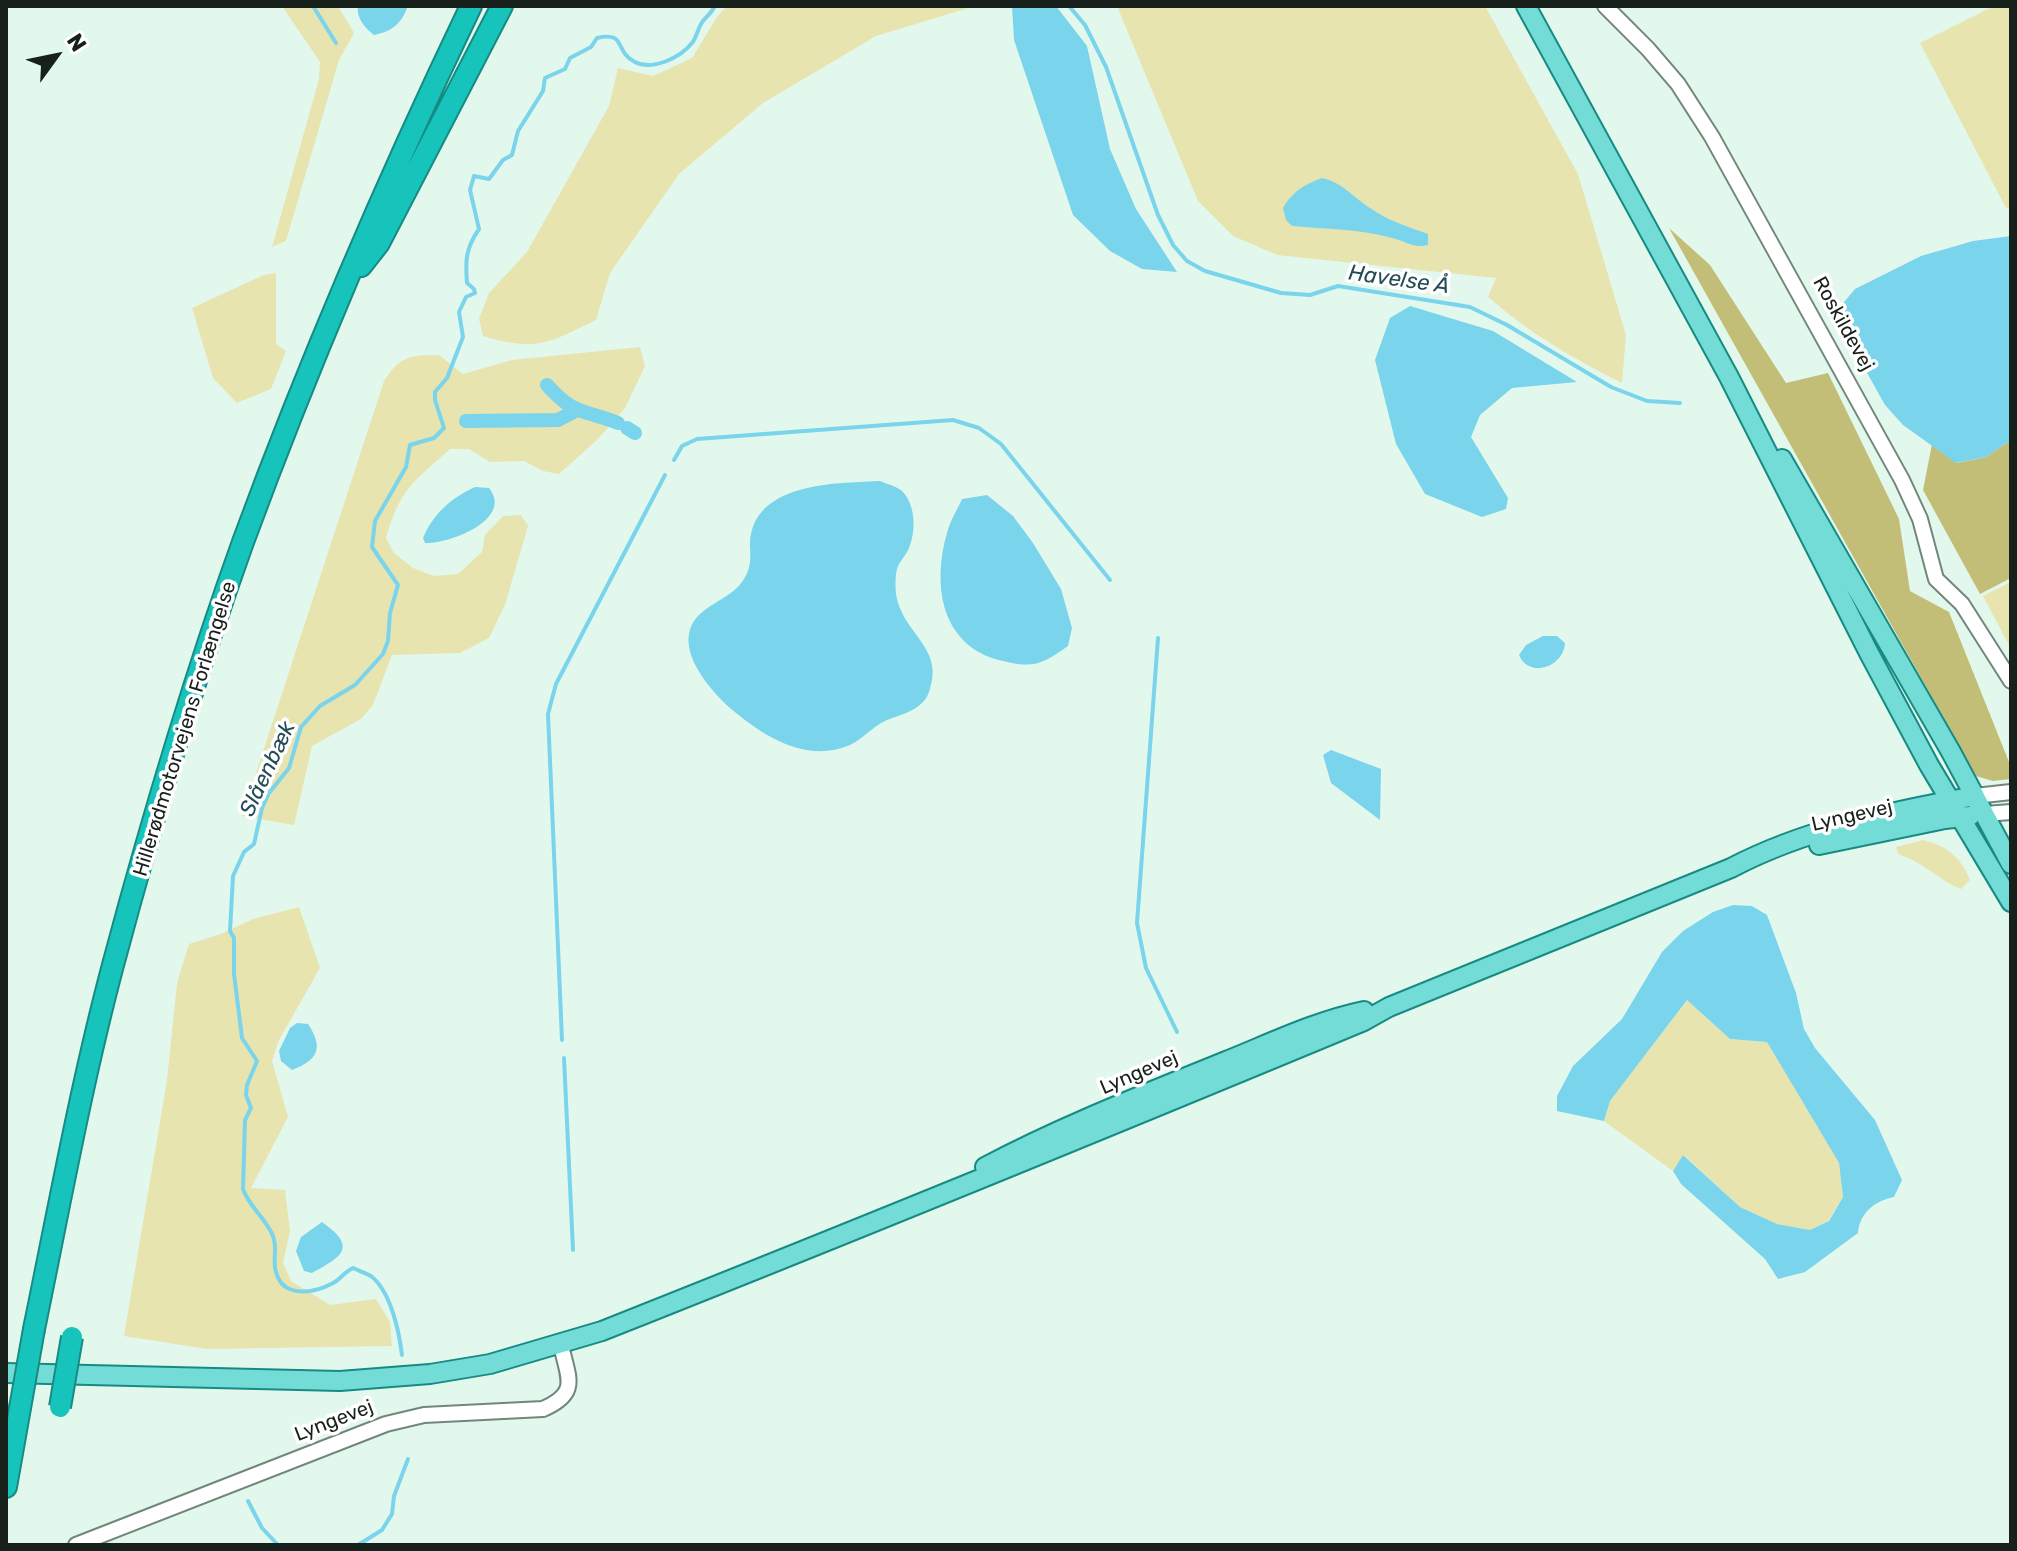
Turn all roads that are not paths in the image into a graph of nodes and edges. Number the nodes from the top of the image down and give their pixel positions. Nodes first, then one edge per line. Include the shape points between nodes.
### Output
1 (458, 6) edge
2 (471, 6) edge
3 (502, 6) edge
4 (1526, 6) edge
5 (1605, 6) edge
6 (439, 73) junction
7 (341, 292) junction
8 (1729, 377) junction
9 (2011, 681) edge
10 (2011, 792) edge
11 (1967, 807) junction
12 (2011, 812) edge
13 (2011, 864) edge
14 (2011, 882) edge
15 (2011, 902) edge
16 (72, 1337) dead end
17 (561, 1345) junction
18 (6, 1373) edge
19 (60, 1407) dead end
20 (6, 1487) edge
21 (76, 1545) edge

1 - 6 highway
2 - 6 highway, Hillerødmotorvejens Forlængelse
3 - 7 highway via 379,243
4 - 8 main road
5 - 9 street, Roskildevej via 1678,84 1712,137 1902,480 1920,519 1936,579 1962,604
6 - 7 highway, Hillerødmotorvejens Forlængelse
7 - 20 highway, Hillerødmotorvejens Forlængelse, bridge via 247,532 191,699 113,967 69,1157
8 - 11 main road via 1826,533
8 - 11 main road via 1869,653
10 - 11 street
11 - 12 street
11 - 13 main road
11 - 14 main road
11 - 15 main road
11 - 17 main road, Lyngevej via 1731,868 1176,1100
16 - 19 highway, bridge
17 - 18 main road, Lyngevej via 490,1364 340,1381
17 - 21 street, Lyngevej via 570,1381 568,1394 558,1403 543,1409 424,1415 386,1424

